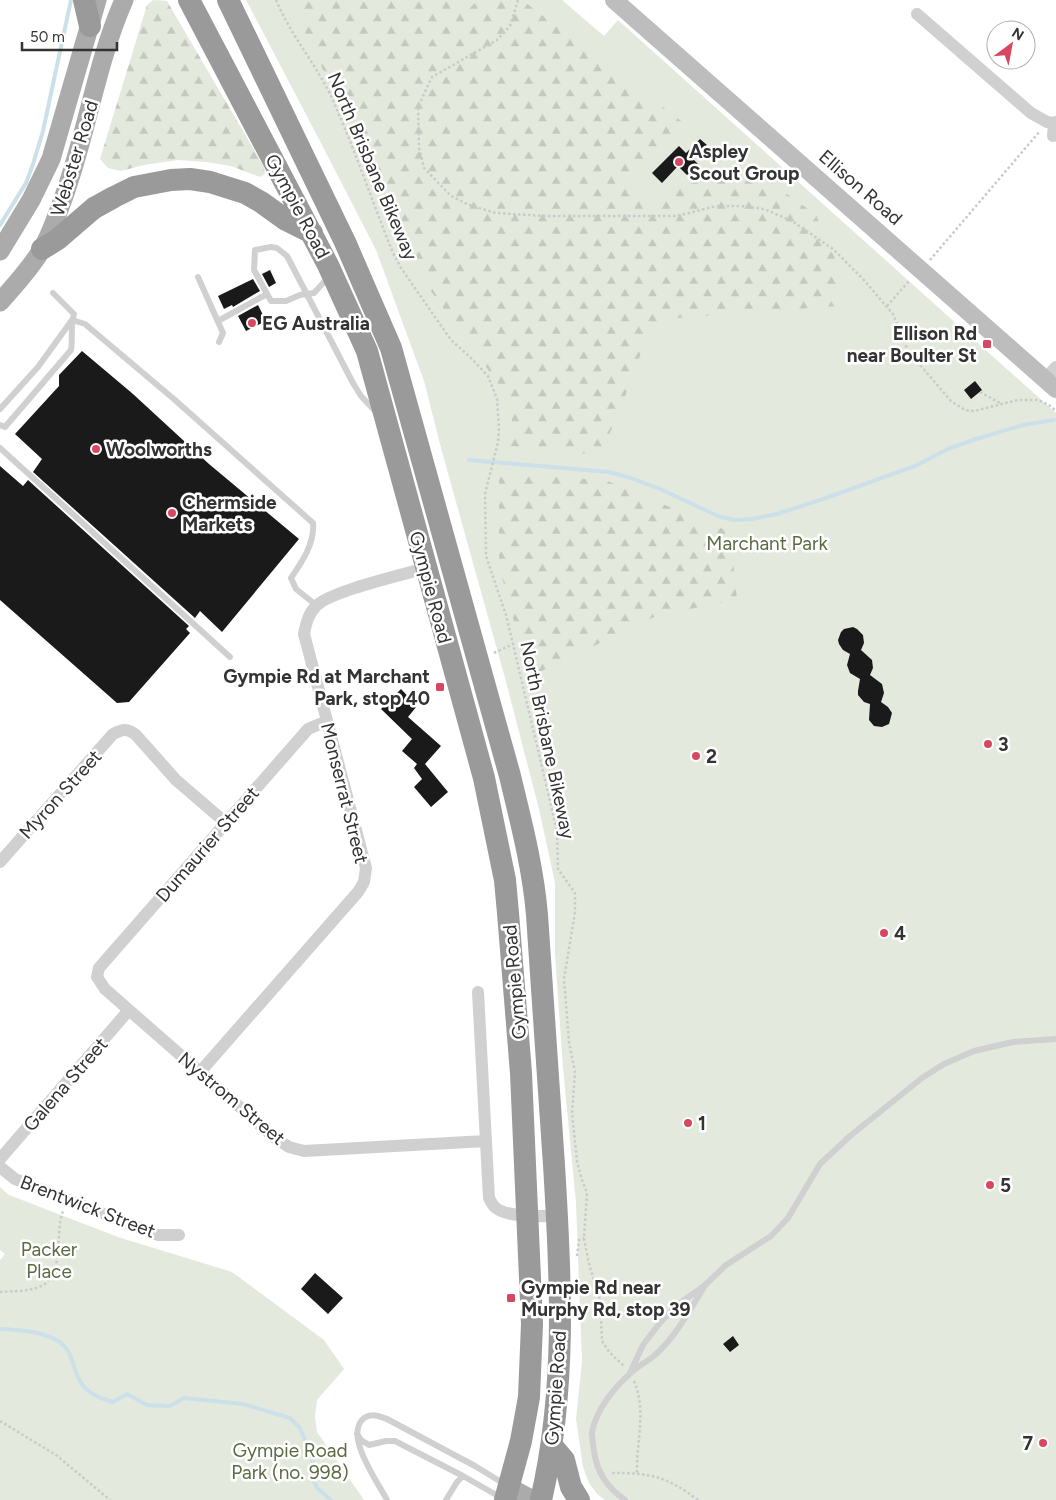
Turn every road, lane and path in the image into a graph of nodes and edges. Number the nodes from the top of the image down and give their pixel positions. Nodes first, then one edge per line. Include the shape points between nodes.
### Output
1 (84, 0) edge
2 (97, 0) edge
3 (124, 0) edge
4 (189, 0) edge
5 (228, 0) edge
6 (276, 0) edge
7 (518, 0) edge
8 (614, 0) edge
9 (917, 14) dead end
10 (90, 26) junction
11 (1052, 126) edge
12 (312, 233) junction
13 (42, 249) junction
14 (0, 251) edge
15 (921, 269) junction
16 (333, 276) junction
17 (198, 277) dead end
18 (53, 293) dead end
19 (267, 294) junction
20 (306, 294) junction
21 (0, 302) edge
22 (887, 306) junction
23 (72, 320) junction
24 (218, 321) junction
25 (219, 342) dead end
26 (1052, 378) edge
27 (980, 392) dead end
28 (1000, 403) junction
29 (0, 409) edge
30 (1056, 411) edge
31 (0, 424) edge
32 (388, 428) junction
33 (0, 448) edge
34 (426, 568) junction
35 (316, 605) junction
36 (513, 644) junction
37 (230, 657) dead end
38 (494, 659) dead end
39 (327, 721) junction
40 (226, 823) junction
41 (0, 862) edge
42 (98, 977) joint
43 (478, 992) dead end
44 (129, 1010) junction
45 (1056, 1039) edge
46 (200, 1072) junction
47 (486, 1141) junction
48 (0, 1159) edge
49 (0, 1166) edge
50 (67, 1200) junction
51 (527, 1215) junction
52 (557, 1216) junction
53 (179, 1235) dead end
54 (584, 1238) junction
55 (577, 1257) dead end
56 (704, 1286) junction
57 (0, 1292) edge
58 (630, 1373) junction
59 (0, 1422) edge
60 (357, 1433) junction
61 (552, 1446) junction
62 (600, 1473) junction
63 (637, 1473) junction
64 (463, 1476) junction
65 (506, 1496) edge
66 (110, 1500) edge
67 (388, 1500) edge
68 (446, 1500) edge
69 (533, 1500) edge
70 (541, 1500) edge
71 (579, 1500) edge
72 (625, 1500) edge
73 (698, 1500) edge

1 - 10 highway
2 - 10 main road, Webster Road
3 - 13 main road, Webster Road via 112,30 68,188
4 - 12 highway, Gympie Road
5 - 52 highway, Gympie Road via 345,242 391,348 510,776 535,888
6 - 36 path, North Brisbane Bikeway via 282,16 331,96 401,268 450,340 488,376 497,399 498,442 484,494 486,556
7 - 22 path via 510,26 497,40 432,77 418,107 419,148 424,168 451,196 469,206 496,213 545,216 677,216 716,206 764,209 792,221 833,249
8 - 15 main road, Ellison Road
9 - 11 street via 1031,113
10 - 14 main road, Webster Road via 51,159
11 - 15 path
12 - 13 highway via 245,193 210,182 180,180 134,187 94,208
12 - 16 highway, Gympie Road
13 - 21 main road, Webster Road
15 - 22 path
15 - 26 main road, Ellison Road
16 - 20 lane via 314,293
16 - 32 highway, Gympie Road via 367,351
17 - 24 lane
18 - 23 lane via 74,314
19 - 20 lane via 271,301 286,301
19 - 20 lane via 254,270 255,250 271,247 287,256
19 - 24 lane
20 - 32 lane via 352,383
22 - 28 path via 894,314 908,351 952,401 965,410 974,411
23 - 29 lane via 38,367
23 - 31 lane via 70,352 5,427
23 - 35 lane via 85,324 122,354 313,523 311,542 291,578 296,589
24 - 25 lane via 224,333
27 - 28 path
28 - 30 path via 1038,400
32 - 34 highway, Gympie Road
33 - 37 lane
34 - 35 street via 334,595
34 - 51 highway, Gympie Road via 484,778 505,880 521,1073
35 - 39 street, Monserrat Street via 307,619 304,634
36 - 38 path via 494,653
36 - 54 path, North Brisbane Bikeway via 556,831 558,869 576,893 564,979 575,1072 572,1112 577,1161 587,1193
39 - 40 street, Dumaurier Street via 308,729
39 - 46 street, Monserrat Street via 366,868 364,882
40 - 41 street, Myron Street via 176,780 136,735 123,729 114,734
40 - 42 street, Dumaurier Street via 99,968
42 - 44 street, Nystrom Street via 105,989
43 - 47 street, Gympie Road
44 - 46 street, Nystrom Street
44 - 48 street, Galena Street
45 - 56 lane via 1014,1042 974,1051 922,1078 820,1164 788,1218 771,1236 726,1265
46 - 47 street, Nystrom Street via 275,1138 304,1151
47 - 51 street, Gympie Road via 491,1203 500,1211
49 - 50 street, Brentwick Street via 16,1179
50 - 53 street, Brentwick Street via 158,1235
50 - 57 path via 59,1221 56,1268 50,1278 44,1285 32,1289
51 - 52 street, Gympie Road
51 - 65 highway, Gympie Road via 532,1324 530,1382 521,1442
52 - 61 highway, Gympie Road via 560,1356
54 - 55 path via 580,1240
54 - 58 path, North Brisbane Bikeway via 600,1300 602,1341
56 - 58 lane via 672,1336 656,1354
56 - 58 lane via 676,1306 659,1324 643,1346
58 - 62 lane via 596,1418 592,1433
58 - 63 path, North Brisbane Bikeway via 638,1391 641,1414
59 - 66 path via 56,1455
60 - 64 lane via 369,1445 395,1441
60 - 65 lane via 365,1418 372,1415 380,1417 475,1466
60 - 67 lane via 360,1448
61 - 70 highway, Gympie Road
61 - 71 highway via 564,1460 571,1487
62 - 63 path
62 - 72 lane via 614,1492
63 - 73 path via 656,1476 677,1485
64 - 65 lane
64 - 68 lane
65 - 69 main road

